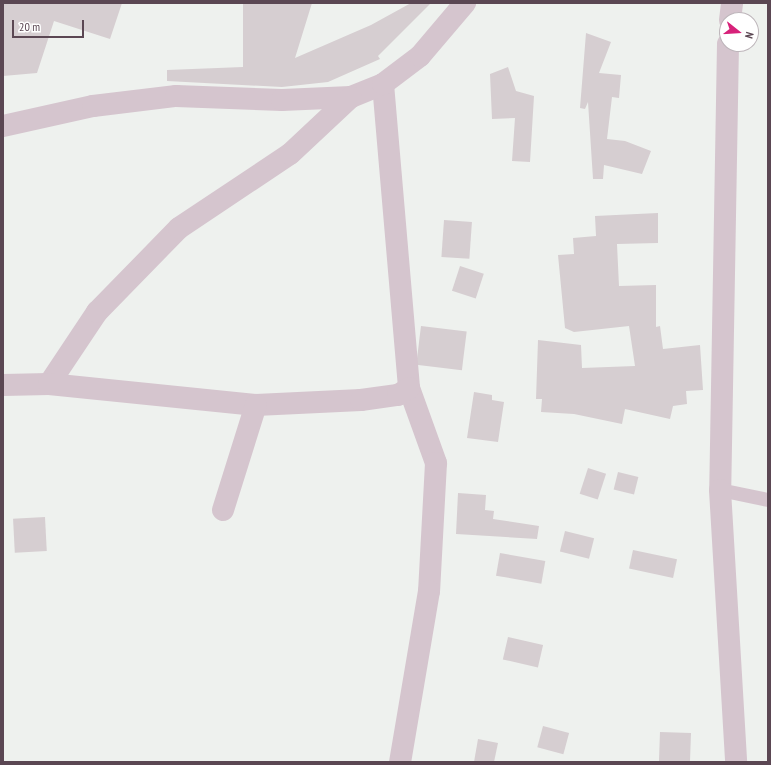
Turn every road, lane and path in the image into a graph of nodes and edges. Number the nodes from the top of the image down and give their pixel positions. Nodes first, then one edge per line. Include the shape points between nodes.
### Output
1 (465, 3) edge
2 (728, 52) edge
3 (383, 84) junction
4 (351, 97) junction
5 (3, 126) edge
6 (49, 384) junction
7 (3, 385) edge
8 (409, 388) junction
9 (256, 405) junction
10 (720, 490) junction
11 (768, 500) edge
12 (223, 510) dead end
13 (400, 762) edge
14 (736, 762) edge

1 - 3 street via 420,56
2 - 10 street
3 - 4 street
3 - 8 street
4 - 5 street via 282,100 176,96 93,106
4 - 6 street via 290,154 179,228 96,312
6 - 7 street
6 - 9 street
8 - 9 street via 398,395 361,400
8 - 13 street via 436,463 429,591
9 - 12 street
10 - 11 lane
10 - 14 street

